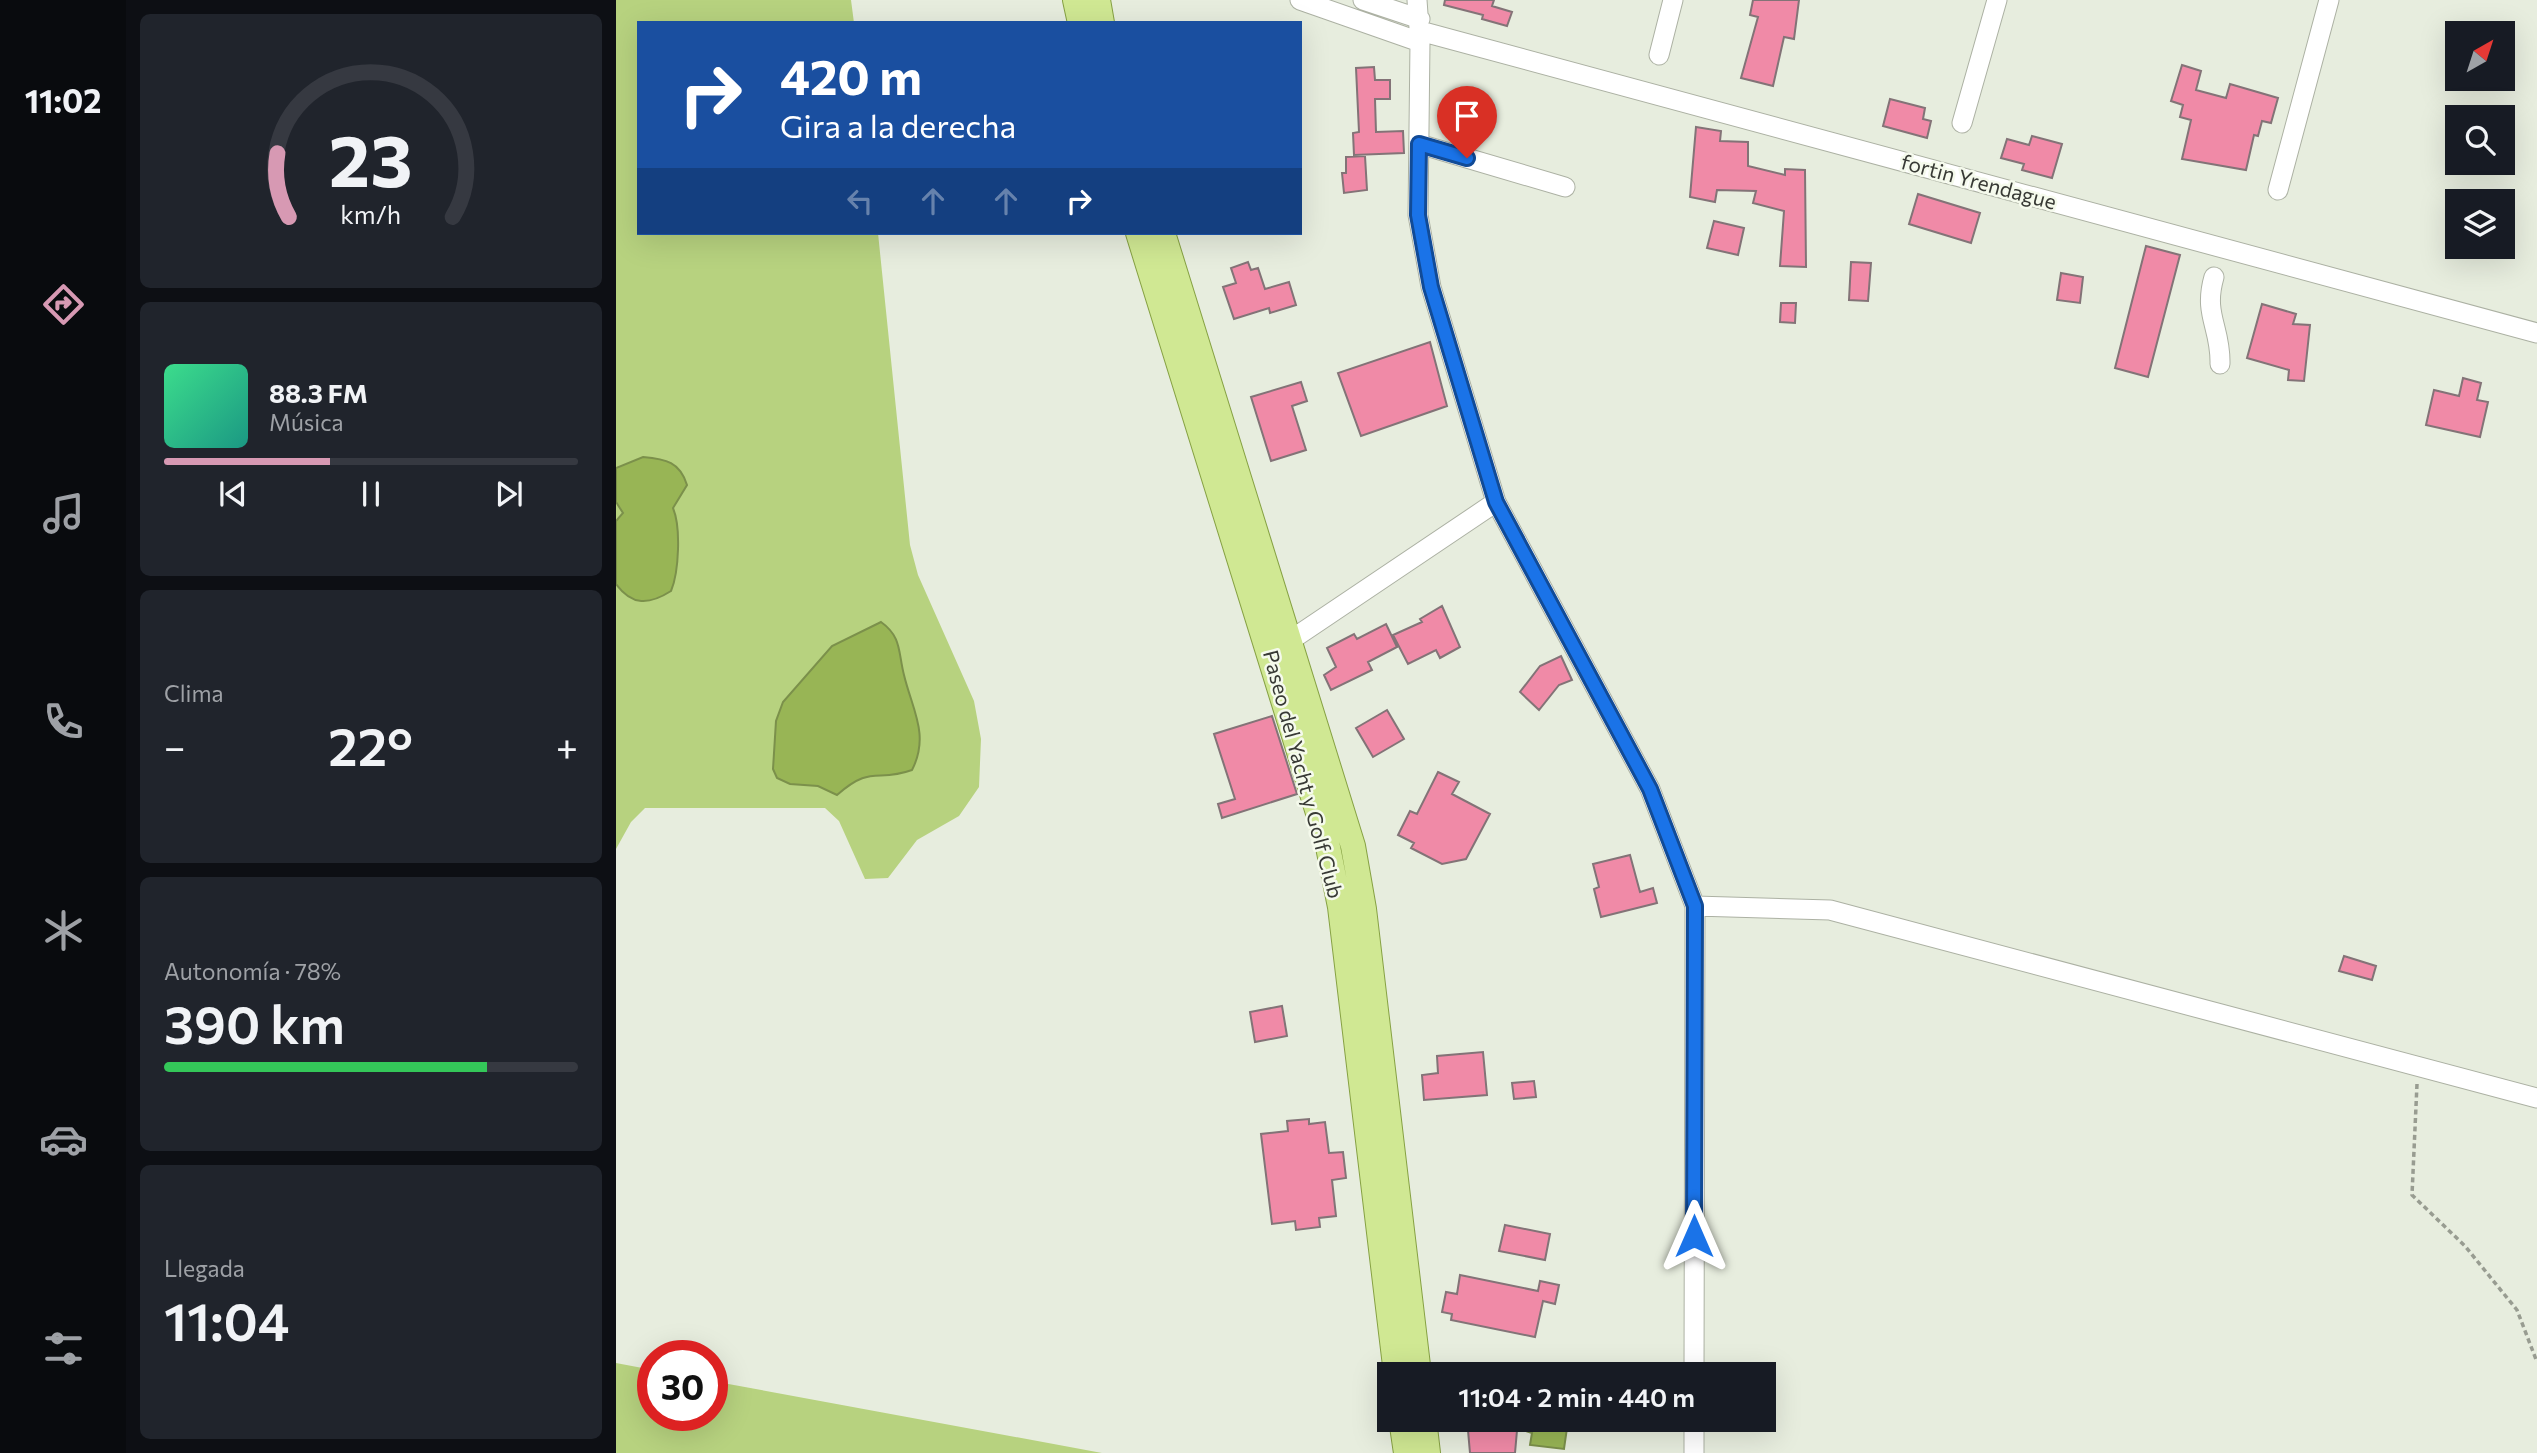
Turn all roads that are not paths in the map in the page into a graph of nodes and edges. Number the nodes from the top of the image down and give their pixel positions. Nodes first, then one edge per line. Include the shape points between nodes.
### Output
1 (1075, 0) edge
2 (1098, 0) edge
3 (1300, 0) edge
4 (1363, 0) edge
5 (1673, 0) edge
6 (1997, 0) edge
7 (2329, 0) edge
8 (1080, 21) edge
9 (1102, 21) edge
10 (1419, 23) edge
11 (1659, 55) dead end
12 (1962, 123) dead end
13 (1419, 144) junction
14 (1565, 187) dead end
15 (2278, 190) dead end
16 (1140, 235) edge
17 (1164, 235) edge
18 (2224, 248) junction
19 (2537, 333) edge
20 (2220, 364) dead end
21 (1496, 502) junction
22 (1280, 648) junction
23 (1695, 906) junction
24 (2537, 1098) edge
25 (1395, 1362) edge
26 (1418, 1362) edge
27 (1694, 1362) edge
28 (1403, 1432) edge
29 (1426, 1432) edge
30 (1694, 1432) edge
31 (1406, 1453) edge
32 (1428, 1453) edge
33 (1694, 1453) edge

1 - 8 main road
2 - 9 main road
3 - 10 street, fortin Yrendague
4 - 10 street, fortin Yrendague
5 - 11 street
6 - 12 street
7 - 15 street
10 - 13 street
10 - 18 street, fortin Yrendague
13 - 14 street
13 - 21 street via 1418,215 1431,287
16 - 22 main road, Paseo del Yacht y Golf Club
17 - 22 main road, Paseo del Yacht y Golf Club
18 - 19 street, fortin Yrendague
18 - 20 street via 2209,310 2221,343
21 - 22 street
21 - 23 street via 1650,789
22 - 25 main road, Paseo del Yacht y Golf Club via 1340,907
22 - 26 main road, Paseo del Yacht y Golf Club via 1327,756 1355,858
23 - 24 street via 1830,909
23 - 27 street
28 - 31 main road
29 - 32 main road
30 - 33 street

